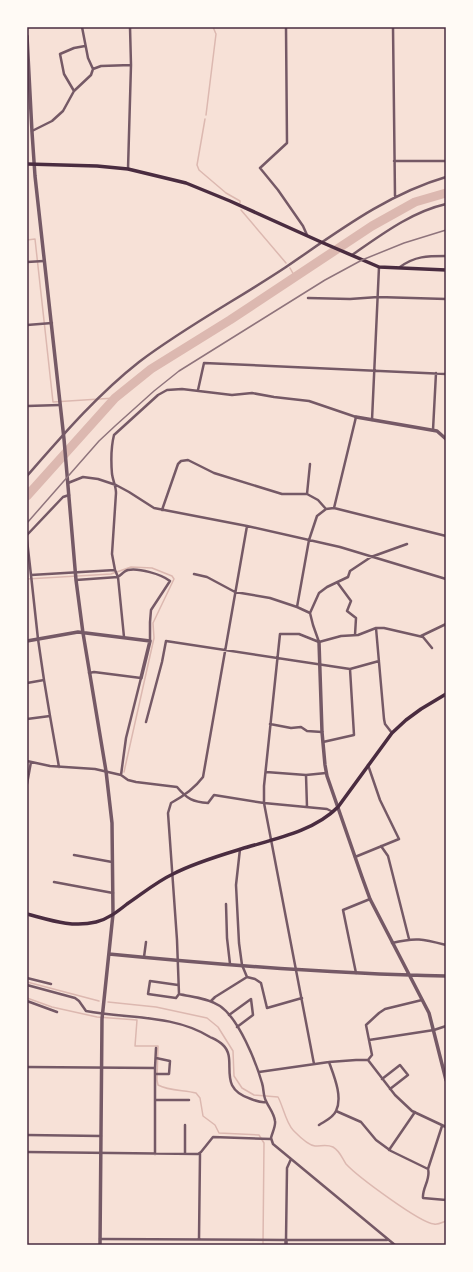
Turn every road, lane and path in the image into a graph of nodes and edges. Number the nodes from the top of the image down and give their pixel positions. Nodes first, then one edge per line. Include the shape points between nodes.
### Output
1 (82, 27) edge
2 (130, 27) edge
3 (286, 27) edge
4 (393, 27) edge
5 (27, 36) edge
6 (85, 46) junction
7 (131, 65) junction
8 (93, 70) junction
9 (74, 91) junction
10 (32, 132) junction
11 (394, 161) junction
12 (446, 161) edge
13 (27, 164) edge
14 (35, 164) junction
15 (128, 169) junction
16 (446, 177) edge
17 (395, 196) junction
18 (446, 204) edge
19 (308, 236) junction
20 (322, 243) junction
21 (350, 255) junction
22 (446, 256) edge
23 (44, 261) junction
24 (27, 262) edge
25 (379, 267) junction
26 (399, 268) junction
27 (446, 270) edge
28 (378, 297) junction
29 (308, 298) dead end
30 (446, 299) edge
31 (52, 322) junction
32 (27, 325) edge
33 (374, 370) junction
34 (436, 373) junction
35 (446, 374) edge
36 (198, 390) junction
37 (60, 405) junction
38 (27, 406) edge
39 (356, 417) junction
40 (372, 420) junction
41 (434, 430) junction
42 (64, 437) junction
43 (446, 439) edge
44 (310, 464) dead end
45 (27, 476) edge
46 (68, 483) junction
47 (116, 485) junction
48 (307, 494) junction
49 (69, 495) junction
50 (334, 508) junction
51 (326, 509) junction
52 (162, 510) junction
53 (247, 526) junction
54 (27, 535) edge
55 (446, 536) edge
56 (27, 540) edge
57 (309, 540) junction
58 (407, 544) dead end
59 (371, 557) junction
60 (115, 570) junction
61 (75, 572) junction
62 (194, 574) dead end
63 (31, 575) junction
64 (118, 577) junction
65 (446, 579) edge
66 (76, 580) junction
67 (337, 582) junction
68 (235, 592) junction
69 (297, 607) junction
70 (310, 613) junction
71 (446, 624) edge
72 (376, 628) junction
73 (83, 633) junction
74 (355, 635) junction
75 (421, 636) junction
76 (124, 638) junction
77 (38, 639) junction
78 (150, 640) junction
79 (27, 641) edge
80 (319, 642) junction
81 (432, 648) dead end
82 (226, 650) junction
83 (277, 658) junction
84 (379, 661) junction
85 (320, 664) junction
86 (350, 669) junction
87 (89, 673) junction
88 (141, 678) junction
89 (44, 680) junction
90 (27, 683) edge
91 (446, 694) edge
92 (50, 716) junction
93 (27, 719) edge
94 (146, 722) dead end
95 (270, 724) junction
96 (322, 732) junction
97 (392, 733) junction
98 (323, 742) junction
99 (27, 761) edge
100 (31, 764) junction
101 (368, 765) junction
102 (59, 767) junction
103 (106, 771) junction
104 (266, 772) junction
105 (326, 773) junction
106 (121, 774) junction
107 (306, 775) junction
108 (27, 784) edge
109 (184, 796) junction
110 (264, 803) junction
111 (307, 807) junction
112 (338, 807) junction
113 (333, 812) junction
114 (272, 840) junction
115 (381, 846) junction
116 (240, 849) junction
117 (74, 855) dead end
118 (354, 857) junction
119 (113, 862) junction
120 (172, 874) junction
121 (54, 882) dead end
122 (113, 893) junction
123 (370, 899) junction
124 (226, 904) dead end
125 (27, 914) edge
126 (113, 914) junction
127 (409, 939) junction
128 (146, 942) dead end
129 (392, 943) junction
130 (446, 945) edge
131 (109, 954) junction
132 (144, 957) junction
133 (177, 961) junction
134 (230, 964) junction
135 (242, 965) junction
136 (297, 970) junction
137 (356, 973) junction
138 (409, 975) junction
139 (446, 976) edge
140 (247, 977) junction
141 (27, 978) edge
142 (51, 984) dead end
143 (27, 985) edge
144 (178, 985) junction
145 (179, 994) junction
146 (302, 998) junction
147 (422, 1000) junction
148 (27, 1001) edge
149 (211, 1001) junction
150 (57, 1012) dead end
151 (229, 1015) junction
152 (102, 1016) junction
153 (446, 1026) edge
154 (237, 1027) junction
155 (434, 1030) junction
156 (369, 1040) junction
157 (156, 1048) dead end
158 (156, 1058) junction
159 (368, 1060) junction
160 (330, 1062) junction
161 (314, 1064) junction
162 (27, 1067) edge
163 (101, 1068) junction
164 (155, 1068) junction
165 (258, 1072) junction
166 (155, 1074) junction
167 (445, 1074) edge
168 (382, 1080) junction
169 (446, 1080) edge
170 (390, 1089) junction
171 (155, 1100) junction
172 (189, 1100) dead end
173 (266, 1102) junction
174 (336, 1111) junction
175 (415, 1112) junction
176 (185, 1125) dead end
177 (319, 1125) dead end
178 (442, 1126) junction
179 (446, 1127) edge
180 (27, 1135) edge
181 (101, 1136) junction
182 (271, 1139) junction
183 (389, 1150) junction
184 (27, 1152) edge
185 (101, 1153) junction
186 (155, 1154) junction
187 (185, 1154) junction
188 (200, 1154) junction
189 (291, 1159) junction
190 (428, 1169) junction
191 (446, 1200) edge
192 (100, 1239) junction
193 (199, 1239) junction
194 (286, 1240) junction
195 (388, 1240) junction
196 (100, 1245) edge
197 (286, 1245) edge
198 (395, 1245) edge

1 - 6 street
2 - 7 street
3 - 19 street via 286,143 260,168 278,190
4 - 11 street
5 - 10 street
6 - 8 street
6 - 9 street via 60,54 64,74
7 - 8 street via 101,66
7 - 15 street
8 - 9 street
9 - 10 street via 63,111 52,121
10 - 14 street
11 - 12 street
11 - 17 street
13 - 14 main road
14 - 15 main road
14 - 23 street
15 - 19 main road via 186,183
16 - 17 street
17 - 20 street
18 - 21 street via 412,217
19 - 20 main road
20 - 21 main road
20 - 42 street via 138,363 108,389
21 - 25 main road
22 - 26 street via 420,257
23 - 24 street
23 - 31 street
25 - 26 main road
25 - 28 street
26 - 27 main road
28 - 29 street
28 - 30 street
28 - 33 street
31 - 32 street
31 - 37 street
33 - 34 street
33 - 36 street via 204,363
33 - 40 street
34 - 35 street
34 - 41 street
36 - 39 street via 302,400
36 - 47 street via 163,392 114,435 112,476
37 - 38 street
37 - 42 street
39 - 40 street
39 - 50 street
40 - 41 street
41 - 43 street
42 - 45 street
42 - 46 street
44 - 48 street
46 - 47 street via 82,477
46 - 49 street
47 - 52 street via 154,508
47 - 60 street via 112,554
48 - 51 street via 318,500
48 - 52 street via 282,494 214,472 188,460 178,464
49 - 54 street via 62,497
49 - 61 street
50 - 51 street
50 - 55 street
51 - 57 street via 317,516
52 - 53 street
53 - 57 street
53 - 68 street
56 - 63 street
57 - 59 street
57 - 69 street
58 - 59 street
59 - 65 street
59 - 67 street via 350,570 348,577
60 - 61 street
60 - 64 street
61 - 63 street
61 - 66 street
62 - 68 street via 207,577
63 - 77 street
64 - 66 street
64 - 76 street
64 - 78 street via 127,570 136,570 164,576 170,581 152,610
66 - 73 street
67 - 70 street via 319,593
67 - 74 street via 351,601 347,611 356,618
68 - 69 street via 270,598
68 - 82 street
69 - 70 street
70 - 80 street
71 - 75 street
72 - 74 street
72 - 75 street
72 - 84 street
73 - 76 street
73 - 77 street
73 - 87 street
74 - 80 street
75 - 81 street
76 - 78 street
77 - 79 street
77 - 89 street
78 - 88 street
80 - 83 street via 299,634 280,634
80 - 85 street
82 - 83 street
82 - 94 street via 166,641
82 - 109 street via 203,777
83 - 85 street
83 - 95 street
84 - 86 street
84 - 97 street via 384,719
85 - 86 street
85 - 96 street
86 - 98 street via 354,735
87 - 88 street
87 - 103 street
88 - 106 street via 126,738
89 - 90 street
89 - 92 street
91 - 97 main road via 411,716
92 - 93 street
92 - 102 street
95 - 96 street via 300,727 307,732
95 - 104 street
96 - 98 street
97 - 101 main road
98 - 105 street
99 - 100 street
100 - 102 street
100 - 108 street
101 - 112 main road
101 - 115 street via 380,800 399,839
102 - 103 street
103 - 106 street
103 - 119 street
104 - 107 street
104 - 110 street
105 - 107 street
105 - 112 street
106 - 109 street via 136,782 177,787
107 - 111 street
109 - 110 street via 196,802 208,803 214,795
109 - 120 street via 171,804 168,813
110 - 111 street
110 - 114 street
111 - 113 street
112 - 113 main road
112 - 118 street
113 - 114 main road via 306,829
114 - 116 main road
114 - 136 street
115 - 118 street
115 - 127 street via 388,856
116 - 120 main road
116 - 135 street via 236,885
117 - 119 street
118 - 123 street
119 - 122 street
120 - 126 main road
120 - 133 street
121 - 122 street
122 - 126 street
123 - 129 street
123 - 137 street via 343,910
124 - 134 street
125 - 126 main road via 76,925 104,920
126 - 131 street
127 - 129 street
127 - 130 street via 423,939
128 - 132 street
129 - 138 street
131 - 132 street
131 - 152 street
132 - 133 street
133 - 134 street
133 - 144 street
134 - 135 street
135 - 136 street
135 - 140 street
136 - 137 street
136 - 146 street
137 - 138 street
138 - 139 street
138 - 147 street
140 - 146 street via 261,982 267,1008
140 - 149 street
141 - 142 street
143 - 152 street via 75,998 86,1011
144 - 145 street
144 - 145 street via 150,981 148,994 176,998
145 - 149 street
146 - 161 street
147 - 155 street
147 - 156 street via 385,1009 379,1013 366,1025
148 - 150 street
149 - 151 street via 221,1006
151 - 154 street
151 - 154 street via 250,999 253,1015
152 - 163 street
152 - 173 street via 166,1021 201,1031 226,1048 230,1058 229,1077 236,1091 247,1098
153 - 155 street
154 - 165 street via 250,1049
155 - 156 street
155 - 167 street
156 - 159 street via 372,1055
157 - 158 street
158 - 164 street
158 - 166 street via 170,1061 169,1074
159 - 160 street
159 - 168 street
160 - 161 street
160 - 174 street via 338,1099
161 - 165 street
162 - 163 street
163 - 164 street
163 - 181 street
164 - 166 street
165 - 173 street
166 - 171 street
167 - 169 street
168 - 170 street
168 - 170 street via 400,1065 408,1074
170 - 175 street
171 - 172 street
171 - 186 street
173 - 182 street via 275,1120
174 - 177 street
174 - 183 street via 361,1122 376,1140
175 - 178 street
175 - 183 street
176 - 187 street
178 - 179 street
178 - 190 street
180 - 181 street
181 - 185 street
182 - 188 street via 213,1137
182 - 189 street via 273,1144
183 - 190 street
184 - 185 street
185 - 186 street
185 - 192 street
186 - 187 street
187 - 188 street
188 - 193 street
189 - 194 street via 287,1168
189 - 195 street
190 - 191 street via 430,1174 423,1198
192 - 193 street
192 - 196 street
193 - 194 street
194 - 195 street
194 - 197 street
195 - 198 street

